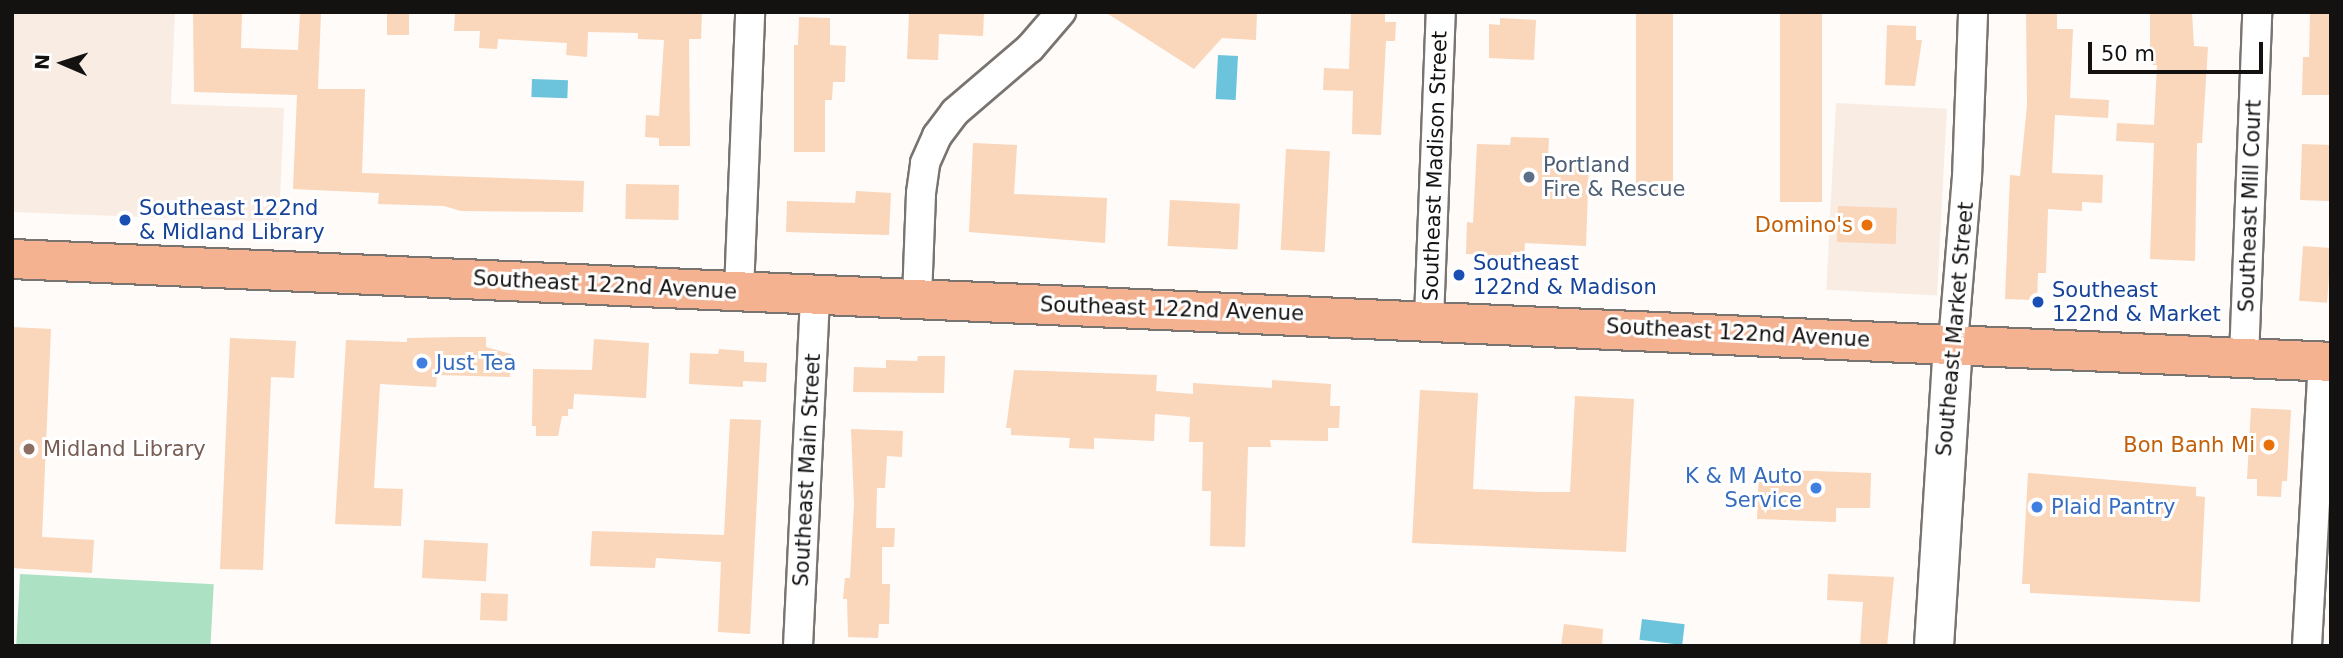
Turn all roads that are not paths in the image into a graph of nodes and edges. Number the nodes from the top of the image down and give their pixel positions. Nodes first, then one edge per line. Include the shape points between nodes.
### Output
1 (750, 12) edge
2 (1060, 12) edge
3 (1440, 12) edge
4 (1973, 12) edge
5 (2257, 12) edge
6 (12, 259) edge
7 (739, 291) junction
8 (815, 294) junction
9 (916, 298) junction
10 (1429, 320) junction
11 (1953, 343) junction
12 (2244, 358) junction
13 (2327, 362) edge
14 (798, 646) edge
15 (1934, 646) edge
16 (2307, 646) edge

1 - 7 street
2 - 9 street via 1030,48 955,112 937,136 925,163 921,193
3 - 10 street, Southeast Madison Street
4 - 11 street, Southeast Market Street via 1967,178
5 - 12 street, Southeast Mill Court
6 - 7 main road, Southeast 122nd Avenue
7 - 8 main road, Southeast 122nd Avenue
8 - 9 main road, Southeast 122nd Avenue
8 - 14 street, Southeast Main Street
9 - 10 main road, Southeast 122nd Avenue
10 - 11 main road, Southeast 122nd Avenue
11 - 12 main road, Southeast 122nd Avenue
11 - 15 street, Southeast Market Street
12 - 13 main road, Southeast 122nd Avenue
13 - 16 street

